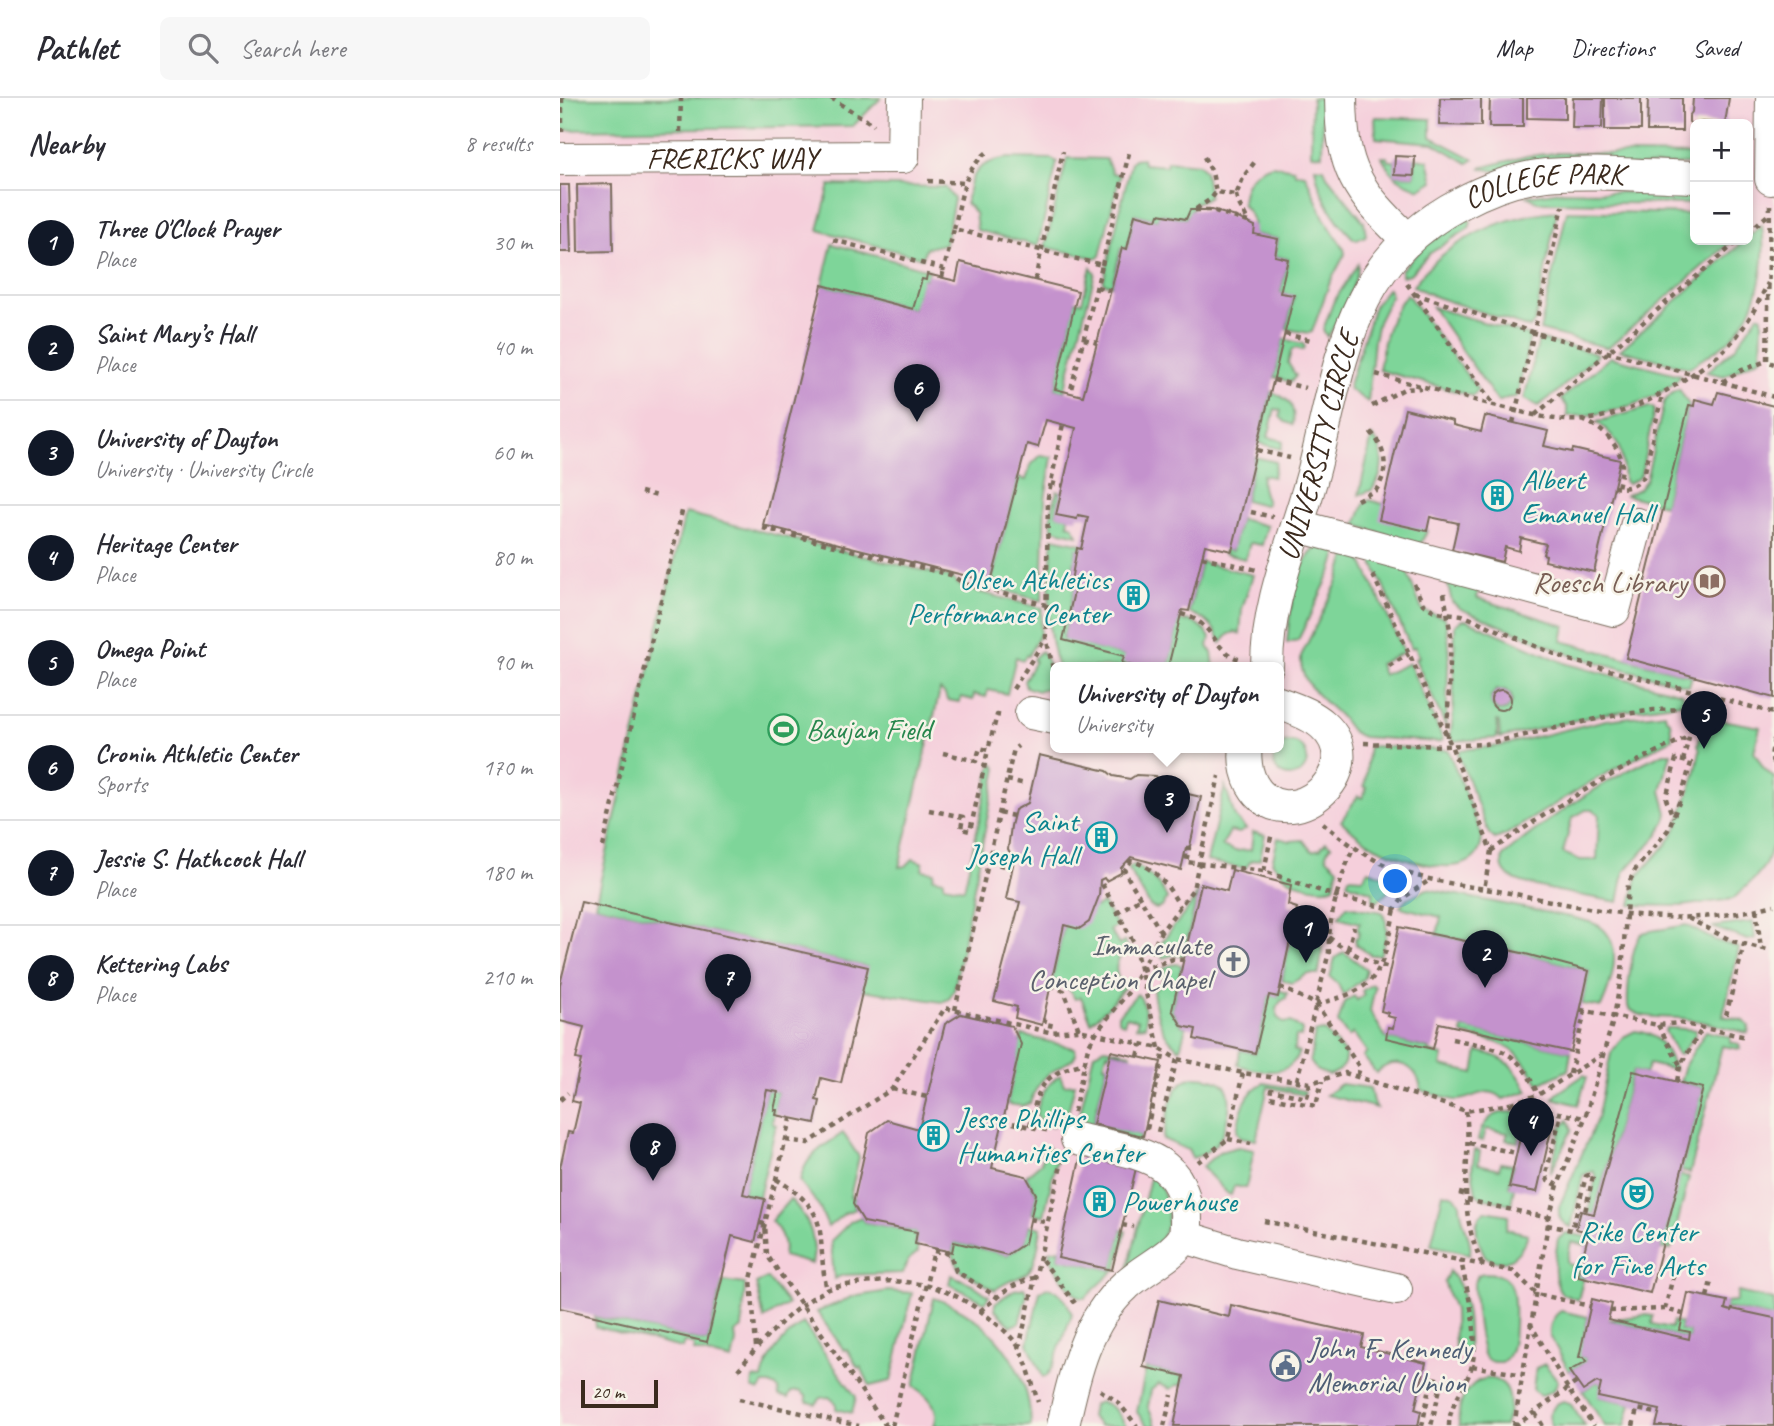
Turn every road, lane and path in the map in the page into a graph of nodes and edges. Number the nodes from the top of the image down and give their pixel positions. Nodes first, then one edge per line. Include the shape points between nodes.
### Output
1 (562, 98) edge
2 (681, 98) edge
3 (831, 98) edge
4 (904, 98) edge
5 (1341, 98) edge
6 (1772, 98) edge
7 (874, 125) dead end
8 (680, 133) dead end
9 (561, 147) edge
10 (990, 150) dead end
11 (1063, 151) dead end
12 (1129, 153) dead end
13 (1204, 157) dead end
14 (1257, 159) dead end
15 (1690, 177) edge
16 (1764, 179) edge
17 (928, 181) dead end
18 (966, 183) junction
19 (1216, 192) junction
20 (1236, 195) junction
21 (1563, 206) dead end
22 (1753, 228) edge
23 (954, 229) junction
24 (1407, 239) junction
25 (833, 240) dead end
26 (1733, 245) edge
27 (1041, 251) junction
28 (1102, 265) junction
29 (944, 269) junction
30 (1771, 274) edge
31 (942, 277) dead end
32 (1035, 280) dead end
33 (1768, 283) junction
34 (1407, 284) dead end
35 (1097, 288) junction
36 (1111, 291) dead end
37 (1415, 295) junction
38 (1535, 333) junction
39 (1285, 334) dead end
40 (1084, 339) junction
41 (1311, 340) dead end
42 (1097, 343) dead end
43 (1609, 352) junction
44 (1768, 361) junction
45 (1774, 363) edge
46 (1376, 374) dead end
47 (1693, 374) junction
48 (1274, 380) dead end
49 (1723, 382) junction
50 (1305, 388) dead end
51 (1432, 389) junction
52 (1070, 393) dead end
53 (1662, 394) junction
54 (1774, 397) edge
55 (1372, 406) dead end
56 (1495, 406) junction
57 (1517, 411) junction
58 (1534, 415) junction
59 (1581, 420) junction
60 (1513, 423) dead end
61 (1063, 424) dead end
62 (1368, 429) dead end
63 (1257, 450) dead end
64 (1284, 457) dead end
65 (1051, 484) junction
66 (1063, 485) dead end
67 (640, 492) dead end
68 (657, 496) dead end
69 (1357, 500) dead end
70 (682, 511) dead end
71 (1251, 512) dead end
72 (1286, 522) junction
73 (1637, 524) dead end
74 (763, 528) dead end
75 (1202, 557) dead end
76 (1368, 564) dead end
77 (1258, 570) dead end
78 (1412, 578) dead end
79 (1443, 587) dead end
80 (1046, 605) junction
81 (1447, 613) junction
82 (1181, 614) dead end
83 (1046, 638) junction
84 (1409, 654) junction
85 (1051, 662) edge
86 (1252, 662) edge
87 (1256, 662) edge
88 (1389, 666) dead end
89 (1700, 693) junction
90 (1284, 705) edge
91 (1026, 709) edge
92 (1695, 709) junction
93 (1774, 713) edge
94 (1688, 737) junction
95 (1447, 738) junction
96 (1774, 739) edge
97 (1365, 743) dead end
98 (1451, 745) junction
99 (1018, 746) dead end
100 (988, 750) junction
101 (943, 753) dead end
102 (1246, 753) edge
103 (1683, 761) junction
104 (1221, 766) dead end
105 (1774, 766) edge
106 (1007, 779) junction
107 (1026, 784) dead end
108 (1308, 802) junction
109 (929, 810) dead end
110 (999, 813) junction
111 (1014, 816) dead end
112 (1673, 817) junction
113 (1271, 836) dead end
114 (1354, 846) junction
115 (603, 847) dead end
116 (1186, 848) dead end
117 (1491, 851) junction
118 (989, 862) junction
119 (1199, 864) junction
120 (1012, 868) dead end
121 (1264, 871) junction
122 (1432, 878) junction
123 (1102, 884) dead end
124 (1483, 889) junction
125 (1338, 897) junction
126 (1140, 898) junction
127 (1774, 905) edge
128 (1180, 906) junction
129 (1395, 909) junction
130 (1756, 909) junction
131 (1118, 913) junction
132 (1625, 915) junction
133 (1294, 917) dead end
134 (1688, 918) junction
135 (1354, 927) dead end
136 (1161, 932) junction
137 (1328, 938) junction
138 (1744, 945) junction
139 (1348, 949) junction
140 (1184, 960) dead end
141 (1382, 966) junction
142 (1390, 968) dead end
143 (1140, 970) junction
144 (1051, 985) dead end
145 (1280, 986) dead end
146 (1316, 1004) junction
147 (954, 1010) junction
148 (1726, 1015) dead end
149 (1614, 1017) junction
150 (1042, 1020) dead end
151 (1658, 1025) junction
152 (1703, 1027) junction
153 (1079, 1030) junction
154 (1049, 1032) junction
155 (1095, 1034) junction
156 (1747, 1037) dead end
157 (1452, 1039) dead end
158 (1141, 1044) junction
159 (1162, 1049) junction
160 (1602, 1054) junction
161 (1138, 1057) dead end
162 (1177, 1059) junction
163 (1085, 1063) junction
164 (1680, 1066) junction
165 (1243, 1073) junction
166 (1570, 1074) junction
167 (1357, 1077) junction
168 (1297, 1080) junction
169 (1322, 1081) junction
170 (1677, 1081) dead end
171 (1310, 1083) junction
172 (892, 1089) junction
173 (568, 1093) dead end
174 (1538, 1095) junction
175 (927, 1097) dead end
176 (560, 1100) edge
177 (1510, 1104) junction
178 (1466, 1111) junction
179 (1561, 1114) junction
180 (1149, 1118) dead end
181 (1585, 1118) junction
182 (791, 1119) dead end
183 (1003, 1121) dead end
184 (1030, 1126) junction
185 (1073, 1137) junction
186 (1156, 1139) dead end
187 (1228, 1139) junction
188 (786, 1140) junction
189 (1469, 1143) junction
190 (1251, 1144) dead end
191 (1516, 1153) dead end
192 (1198, 1162) dead end
193 (776, 1179) junction
194 (1558, 1185) junction
195 (1460, 1193) dead end
196 (1467, 1197) junction
197 (1585, 1212) dead end
198 (1549, 1218) junction
199 (1030, 1219) dead end
200 (1264, 1221) dead end
201 (1049, 1223) junction
202 (762, 1224) junction
203 (1122, 1225) dead end
204 (1547, 1225) junction
205 (1133, 1227) dead end
206 (1185, 1237) junction
207 (1041, 1259) junction
208 (1461, 1261) junction
209 (1483, 1265) junction
210 (1674, 1272) dead end
211 (1037, 1277) junction
212 (1711, 1281) dead end
213 (926, 1284) junction
214 (1396, 1289) dead end
215 (827, 1290) junction
216 (1536, 1294) junction
217 (997, 1297) junction
218 (1707, 1297) dead end
219 (1590, 1306) dead end
220 (802, 1307) junction
221 (1665, 1309) junction
222 (980, 1311) junction
223 (1610, 1311) dead end
224 (1081, 1312) dead end
225 (1684, 1314) dead end
226 (1531, 1323) junction
227 (756, 1348) junction
228 (1018, 1348) junction
229 (1472, 1366) junction
230 (738, 1370) dead end
231 (1522, 1375) junction
232 (1577, 1382) dead end
233 (1093, 1387) dead end
234 (1568, 1389) junction
235 (1172, 1395) dead end
236 (739, 1399) dead end
237 (1535, 1413) junction
238 (1656, 1413) dead end
239 (1052, 1418) edge
240 (859, 1426) edge
241 (886, 1426) edge
242 (892, 1426) edge
243 (1137, 1426) edge
244 (1164, 1426) edge
245 (1422, 1426) edge
246 (1431, 1426) edge
247 (1450, 1426) edge
248 (1515, 1426) edge
249 (1543, 1426) edge
250 (1594, 1426) edge
251 (1633, 1426) edge

1 - 9 path
2 - 8 path
3 - 7 path
4 - 9 street, FRERICKS WAY via 903,157
5 - 24 street via 1344,147 1351,170 1361,189
6 - 16 street
10 - 18 path via 970,168
11 - 27 path
12 - 28 path
13 - 19 path
14 - 20 path
15 - 24 street, COLLEGE PARK via 1532,177 1466,200
17 - 18 path
18 - 23 path
19 - 20 path
19 - 20 path via 1195,210 1212,210 1248,222
21 - 38 path
22 - 30 path via 1770,213
23 - 27 path
23 - 29 path
24 - 72 street, UNIVERSITY CIRCLE via 1381,268 1353,323
25 - 29 path
26 - 43 path
27 - 28 path
27 - 32 path
28 - 35 path
29 - 31 path
30 - 33 path
33 - 44 path
33 - 47 path via 1733,342
34 - 37 path
35 - 36 path
35 - 40 path
37 - 38 path
37 - 56 path
38 - 43 path
38 - 57 path
39 - 41 path
40 - 42 path
40 - 52 path
43 - 47 path
43 - 58 path
44 - 45 path
44 - 49 path
46 - 51 path
47 - 49 path
47 - 53 path
48 - 50 path
49 - 54 path
51 - 55 path via 1404,389
51 - 56 path
53 - 59 path via 1621,412
53 - 59 path via 1644,476 1634,486 1616,488 1622,466 1616,448 1601,430
56 - 57 path
57 - 58 path
57 - 60 path
58 - 59 path
61 - 65 path
62 - 69 path via 1384,451 1386,477 1376,490
63 - 64 path
65 - 66 path
65 - 80 path
67 - 68 path
70 - 115 path
71 - 72 path
72 - 73 street via 1615,610
72 - 87 street, UNIVERSITY CIRCLE via 1268,638
74 - 80 path via 951,575 965,584
75 - 77 path
76 - 84 path
78 - 81 path via 1423,604
79 - 81 path
80 - 83 path
81 - 89 path via 1475,619 1570,660
81 - 95 path via 1451,636
82 - 86 path via 1203,624 1226,653
83 - 85 path
83 - 91 path
84 - 88 path
84 - 95 path
89 - 92 path
89 - 93 path
90 - 108 street via 1324,726 1337,751 1332,780
91 - 100 path via 997,715
92 - 94 path
92 - 98 path via 1605,717 1493,742
94 - 103 path
94 - 117 path via 1584,790
95 - 98 path
96 - 105 path
97 - 98 path
98 - 117 path
99 - 106 path
100 - 101 path via 979,748 976,761
100 - 109 path via 970,831 961,829 963,817
102 - 108 street via 1247,775 1258,792 1282,804
103 - 112 path via 1690,763
103 - 112 path via 1675,760 1666,794
104 - 119 path
106 - 107 path
106 - 110 path
108 - 114 path via 1324,824
110 - 111 path
110 - 118 path
112 - 132 path via 1666,835 1633,873
113 - 121 path
114 - 122 path via 1391,867
114 - 125 path
116 - 119 path via 1186,862
117 - 124 path
118 - 120 path
118 - 147 path
119 - 121 path
119 - 128 path via 1193,889
121 - 125 path
122 - 124 path
122 - 129 path
123 - 131 path
124 - 132 path
125 - 129 path
125 - 137 path
126 - 128 path via 1124,871 1131,861 1148,867 1163,880
126 - 131 path
126 - 136 path
127 - 130 path
128 - 136 path
129 - 141 path
130 - 134 path
130 - 138 path via 1765,949
131 - 143 path via 1134,943
132 - 134 path
132 - 149 path
133 - 137 path via 1313,923
134 - 138 path
135 - 139 path
136 - 143 path
137 - 139 path
137 - 146 path
138 - 148 path
139 - 141 path
140 - 143 path
141 - 142 path
141 - 146 path via 1349,995
143 - 155 path
143 - 159 path
144 - 153 path via 1064,991
145 - 146 path
146 - 167 path via 1360,1068
146 - 168 path
147 - 154 path
147 - 172 path via 944,1008
149 - 151 path
149 - 160 path
149 - 166 path via 1583,1010
150 - 154 path via 1051,1022
151 - 152 path
151 - 164 path
152 - 156 path
152 - 164 path
153 - 154 path
153 - 155 path
155 - 158 path
155 - 163 path
157 - 174 path via 1507,1052
158 - 159 path
158 - 161 path
159 - 162 path
159 - 180 path
160 - 166 path
160 - 181 path
162 - 165 path
162 - 186 path
163 - 184 path via 1046,1080
163 - 185 path
164 - 170 path
165 - 168 path
165 - 187 path
166 - 174 path
167 - 169 path via 1345,1073
167 - 178 path
168 - 171 path
169 - 171 path
169 - 171 path via 1316,1106 1270,1097 1271,1090 1307,1098
172 - 175 path
172 - 188 path via 808,1143
173 - 176 path
174 - 177 path
177 - 178 path
177 - 179 path
178 - 189 path
179 - 181 path
179 - 194 path via 1547,1179
181 - 194 path
182 - 188 path
183 - 184 path
184 - 185 path
185 - 201 path
185 - 206 street via 1140,1154 1167,1167 1185,1196
187 - 190 path
187 - 192 path
188 - 193 path
189 - 191 path
189 - 196 path
193 - 202 path
193 - 215 path via 800,1194 815,1214
194 - 198 path
195 - 196 path
196 - 198 path
196 - 209 path via 1469,1227
197 - 204 path via 1591,1174 1586,1176 1572,1230
198 - 204 path
199 - 201 path
200 - 208 path
201 - 207 path
202 - 220 path via 768,1255
202 - 227 path via 751,1279
203 - 205 path
204 - 216 path
206 - 214 street
206 - 239 street via 1111,1301 1091,1330 1071,1387
207 - 211 path
207 - 224 path
208 - 209 path
208 - 229 path via 1473,1331
209 - 216 path via 1513,1271
210 - 221 path
211 - 217 path via 1016,1283
211 - 228 path
212 - 218 path
213 - 215 path via 893,1280
213 - 217 path via 934,1251 950,1254 956,1271
213 - 222 path via 961,1297
213 - 242 path
215 - 220 path
216 - 219 path
216 - 226 path
217 - 222 path
220 - 227 path
220 - 241 path
221 - 223 path
221 - 225 path
222 - 228 path
226 - 231 path
226 - 234 path
227 - 230 path
228 - 239 path
229 - 231 path
229 - 247 path via 1452,1405
231 - 248 path
232 - 234 path
233 - 243 path via 1108,1394
234 - 237 path
234 - 250 path
235 - 244 path
236 - 240 path
237 - 248 path
237 - 249 path
238 - 251 path via 1637,1409
245 - 246 path via 1433,1378 1442,1380

